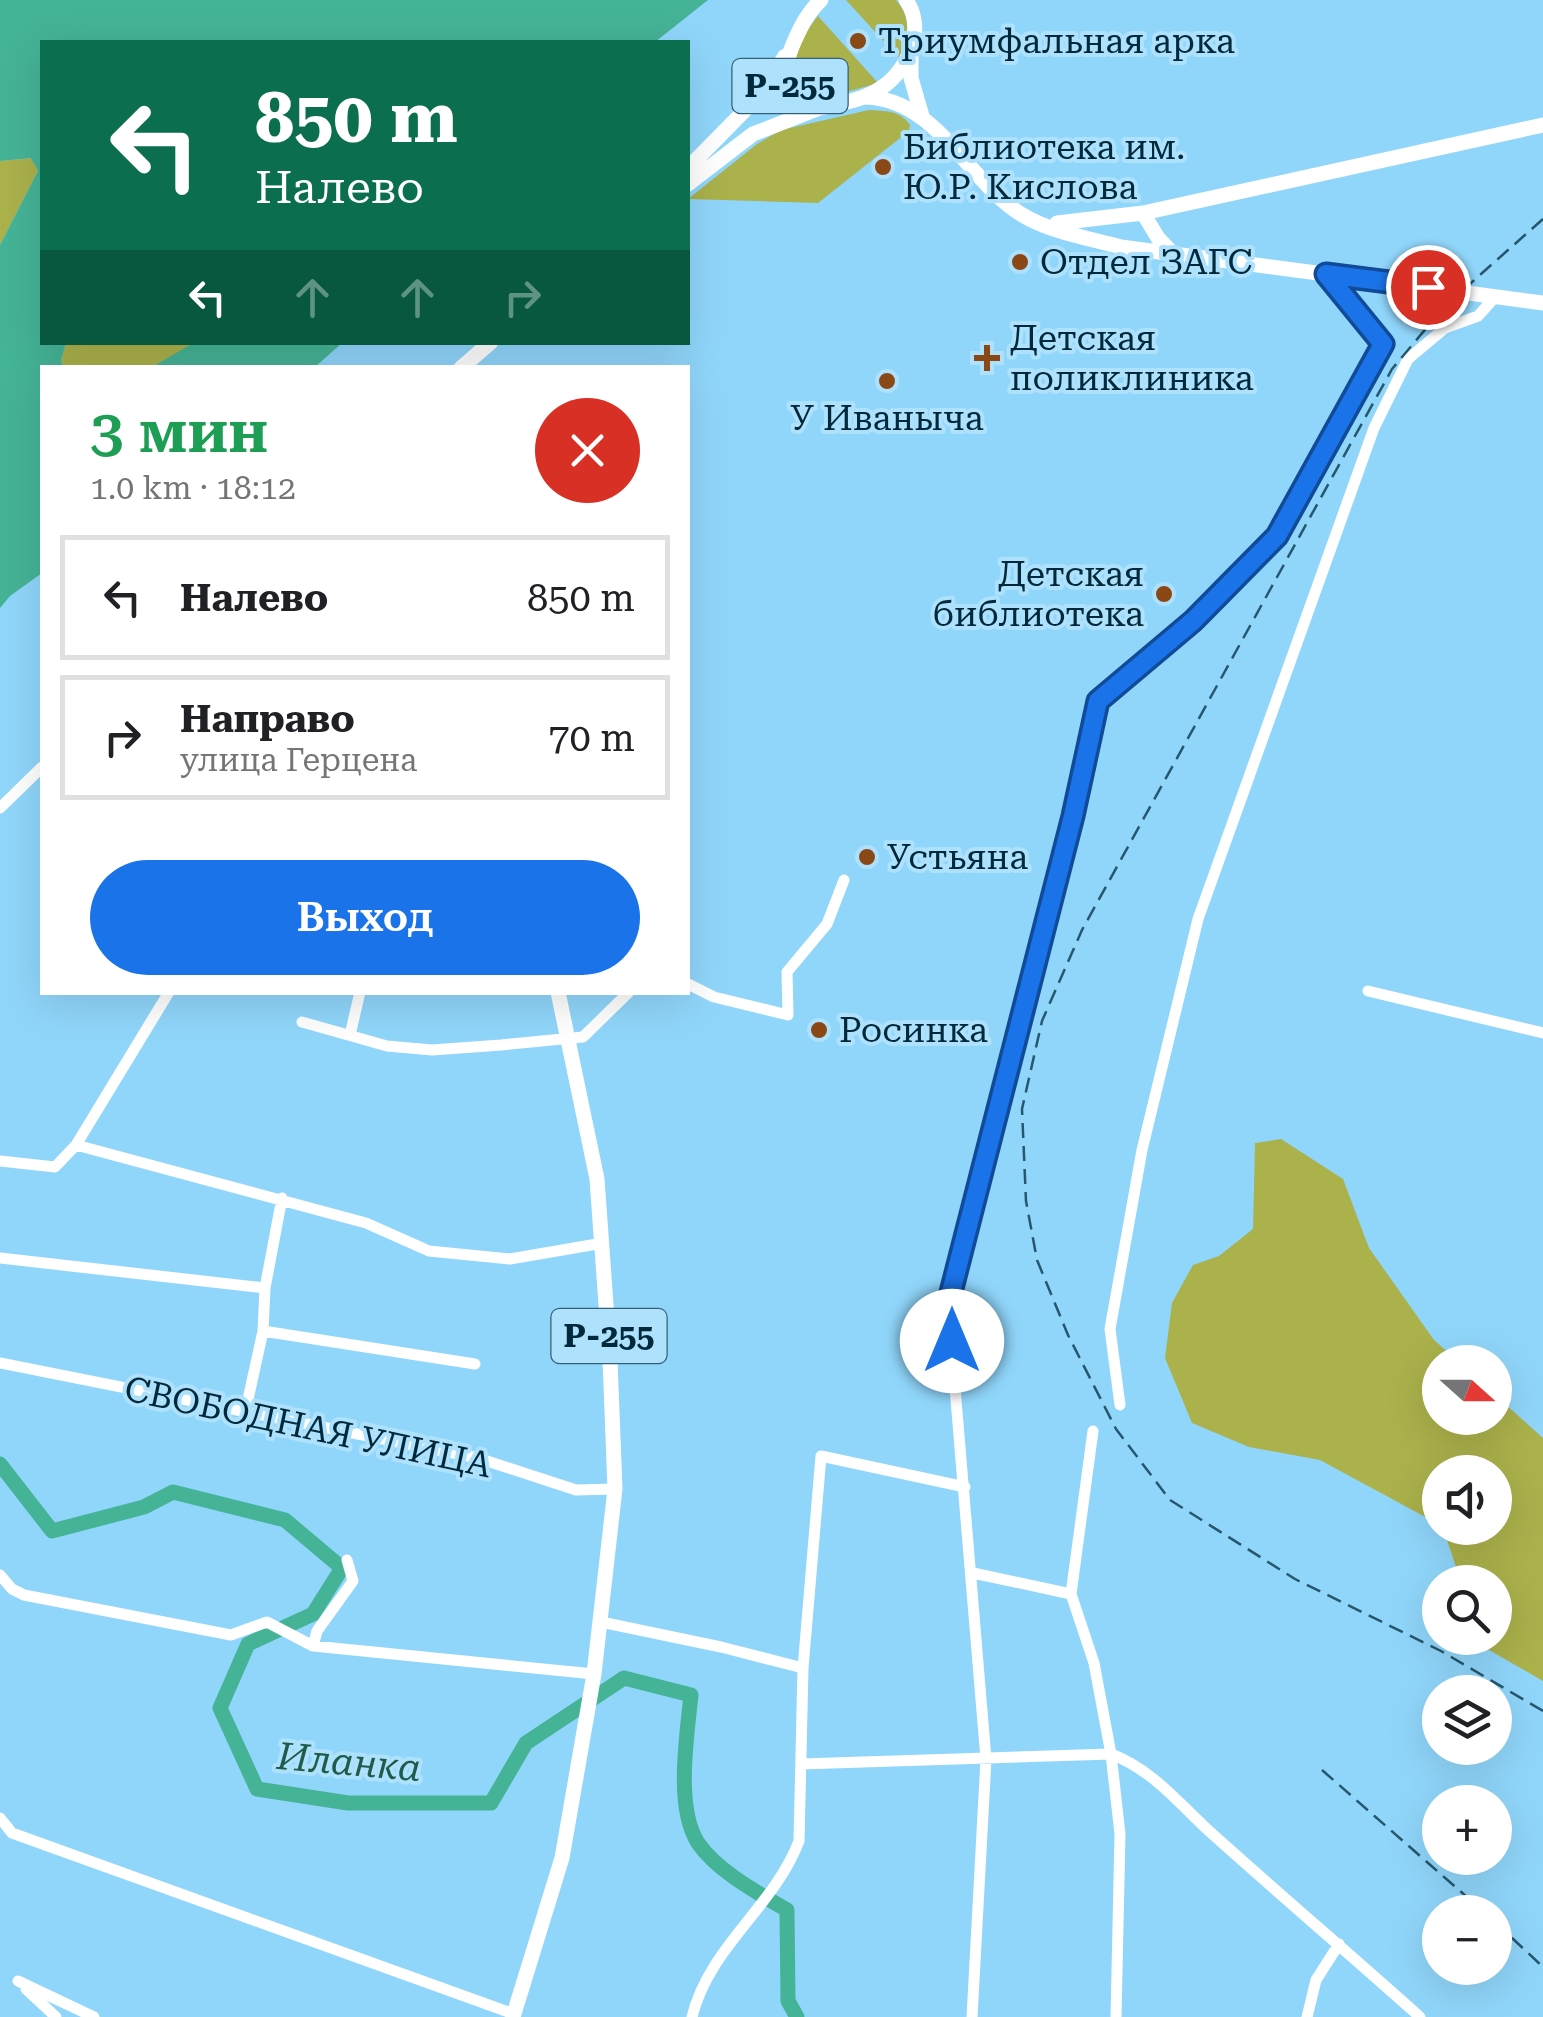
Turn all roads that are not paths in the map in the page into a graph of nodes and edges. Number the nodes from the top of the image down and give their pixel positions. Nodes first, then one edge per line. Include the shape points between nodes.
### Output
1 (809, 0) edge
2 (821, 0) edge
3 (909, 2) edge
4 (804, 21) junction
5 (795, 40) junction
6 (910, 51) junction
7 (862, 97) junction
8 (817, 109) junction
9 (922, 116) junction
10 (1543, 125) edge
11 (690, 166) edge
12 (690, 182) edge
13 (1143, 213) junction
14 (1041, 223) junction
15 (1173, 254) junction
16 (1326, 274) junction
17 (1496, 296) junction
18 (1543, 303) edge
19 (488, 345) edge
20 (464, 365) edge
21 (40, 770) edge
22 (0, 808) edge
23 (844, 880) dead end
24 (690, 985) edge
25 (1368, 991) dead end
26 (167, 995) edge
27 (359, 995) edge
28 (559, 995) edge
29 (626, 995) edge
30 (302, 1022) dead end
31 (1543, 1034) edge
32 (350, 1036) junction
33 (568, 1039) junction
34 (76, 1145) junction
35 (0, 1161) edge
36 (282, 1198) junction
37 (602, 1243) junction
38 (0, 1258) edge
39 (265, 1288) junction
40 (264, 1331) junction
41 (0, 1363) edge
42 (475, 1364) dead end
43 (1120, 1405) dead end
44 (245, 1413) junction
45 (1093, 1431) dead end
46 (965, 1487) junction
47 (615, 1489) junction
48 (347, 1560) dead end
49 (973, 1573) junction
50 (0, 1575) edge
51 (1072, 1594) junction
52 (601, 1622) junction
53 (313, 1646) junction
54 (803, 1668) junction
55 (593, 1678) junction
56 (1111, 1754) junction
57 (986, 1759) junction
58 (801, 1764) junction
59 (0, 1818) edge
60 (1339, 1944) junction
61 (514, 2015) edge
62 (56, 2017) edge
63 (94, 2017) edge
64 (692, 2017) edge
65 (972, 2017) edge
66 (1116, 2017) edge
67 (1307, 2017) edge
68 (1420, 2017) edge

1 - 4 main road, Р-255
2 - 4 main road, Р-255
3 - 6 main road
4 - 5 main road, Р-255
5 - 8 main road, Р-255 via 785,78 797,97
5 - 11 main road, Р-255 via 759,96
6 - 7 main road, Р-255 via 890,82
6 - 9 main road
7 - 8 main road, Р-255
7 - 9 main road via 879,97
8 - 12 main road, Р-255 via 753,134
9 - 14 main road via 1013,209
10 - 13 main road
13 - 14 main road
13 - 15 main road
14 - 15 main road
15 - 16 main road
16 - 17 main road
16 - 46 street via 1383,344 1277,536 1193,621 1098,701 948,1304
17 - 18 main road
17 - 43 street via 1478,316 1445,328 1408,359 1374,428 1204,902 1142,1150 1110,1329
19 - 20 main road
21 - 22 street
23 - 24 street via 828,924 787,972 788,1014
25 - 31 street
26 - 34 street
27 - 32 street
28 - 33 main road, Р-255
29 - 33 street via 583,1037
30 - 32 street
32 - 33 street via 432,1050
33 - 37 main road, Р-255 via 597,1179
34 - 35 street via 55,1167
34 - 36 street
36 - 37 street via 429,1251 510,1258
36 - 39 street
37 - 47 main road, Р-255
38 - 39 street
39 - 40 street
40 - 42 street
40 - 44 street
41 - 44 street, СВОБОДНАЯ УЛИЦА
44 - 47 street, СВОБОДНАЯ УЛИЦА via 478,1458 576,1490
45 - 51 street
46 - 49 street
46 - 54 street via 821,1456
47 - 52 main road, Р-255
48 - 53 street via 353,1581
49 - 51 street
49 - 57 street
50 - 53 street via 24,1595 222,1634 266,1622
51 - 56 street via 1094,1663
52 - 54 street
52 - 55 main road, Р-255
53 - 55 street
54 - 58 street
55 - 61 main road, Р-255 via 557,1880
56 - 57 street
56 - 60 street via 1146,1770
56 - 66 street via 1120,1834
57 - 58 street
57 - 65 street
58 - 64 street via 799,1841 790,1866 705,1978
59 - 61 street via 12,1832
60 - 67 street via 1316,1980
60 - 68 street
62 - 63 street via 18,1982

